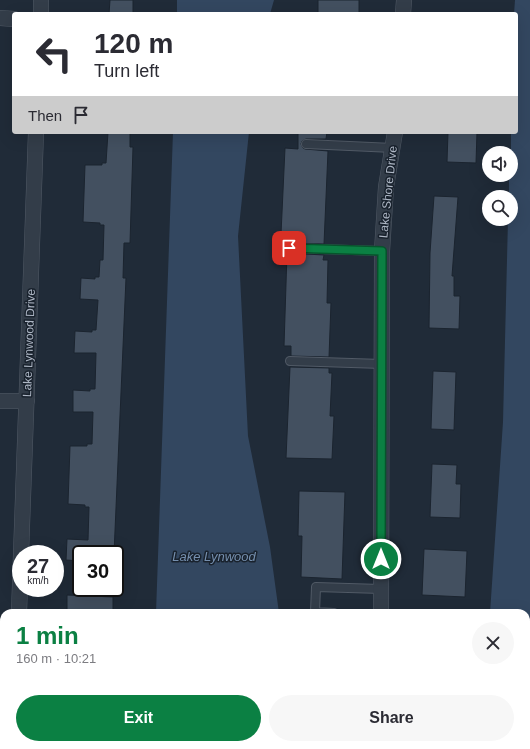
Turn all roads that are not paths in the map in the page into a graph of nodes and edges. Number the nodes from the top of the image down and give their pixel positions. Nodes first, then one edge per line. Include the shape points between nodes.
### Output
1 (41, 0) edge
2 (404, 0) edge
3 (41, 12) edge
4 (403, 12) edge
5 (0, 18) edge
6 (12, 19) edge
7 (36, 134) edge
8 (395, 134) edge
9 (306, 144) dead end
10 (393, 148) junction
11 (289, 248) dead end
12 (382, 251) junction
13 (290, 361) dead end
14 (382, 364) junction
15 (0, 401) edge
16 (27, 401) junction
17 (21, 545) edge
18 (381, 589) junction
19 (20, 597) edge
20 (19, 609) edge
21 (315, 609) edge
22 (381, 609) edge

1 - 3 street
2 - 4 street
5 - 6 street
7 - 16 street, Lake Lynwood Drive
8 - 10 street, Lake Shore Drive
9 - 10 lane
10 - 12 street, Lake Shore Drive via 386,187
11 - 12 lane
12 - 14 street, Lake Shore Drive
13 - 14 lane
14 - 18 street, Lake Shore Drive
15 - 16 street
16 - 17 street, Lake Lynwood Drive
18 - 21 lane via 316,587
18 - 22 street, Lake Shore Drive
19 - 20 street, Lake Lynwood Drive

